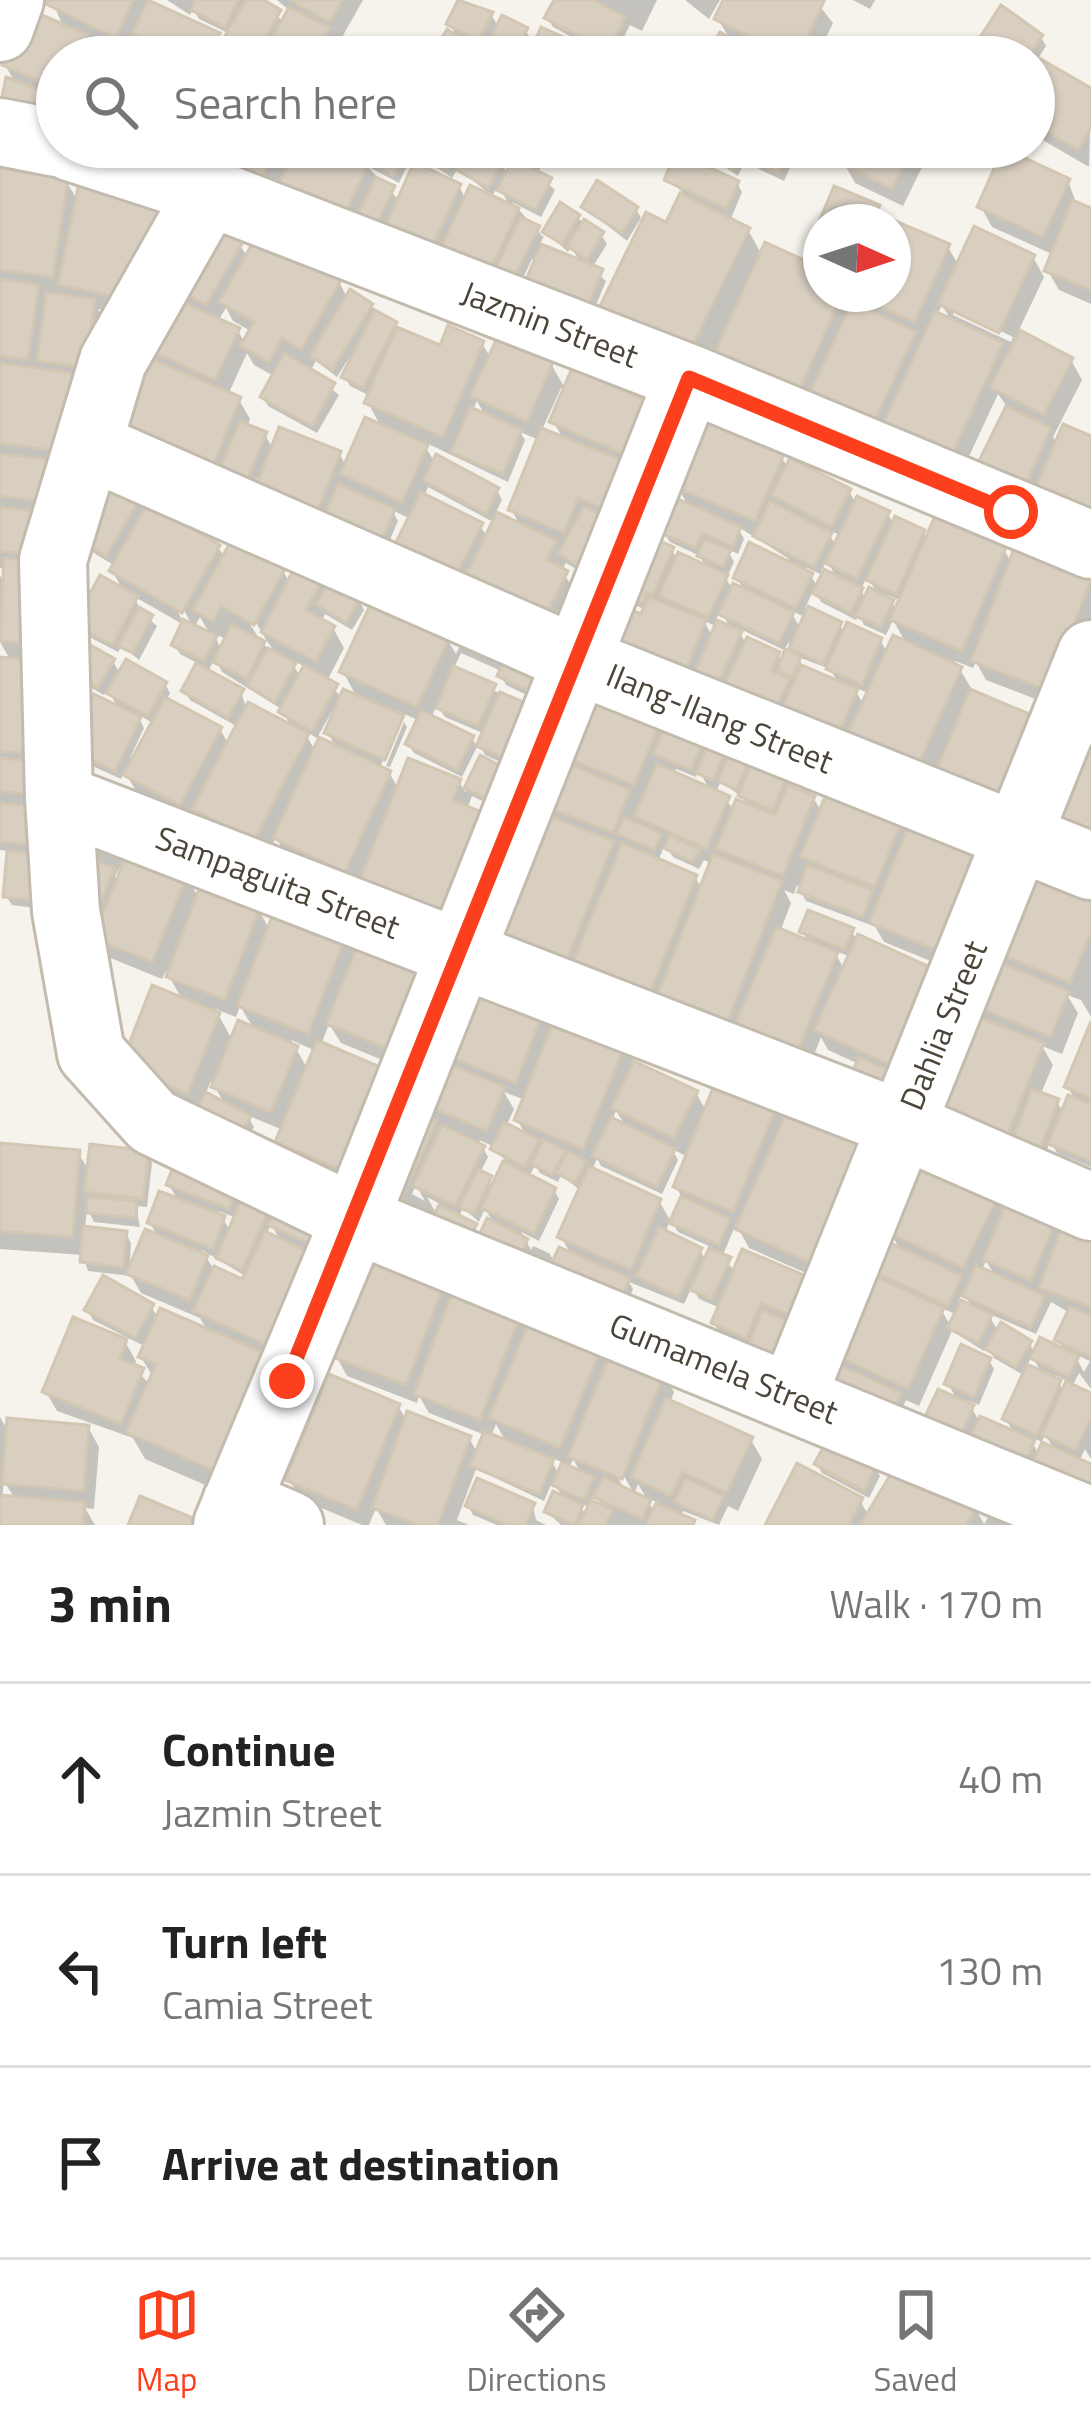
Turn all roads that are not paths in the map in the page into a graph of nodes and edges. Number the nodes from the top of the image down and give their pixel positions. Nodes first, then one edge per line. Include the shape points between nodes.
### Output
1 (10, 0) edge
2 (0, 28) edge
3 (0, 132) edge
4 (36, 139) edge
5 (135, 168) edge
6 (209, 192) junction
7 (689, 378) junction
8 (88, 445) junction
9 (1091, 545) edge
10 (1091, 654) edge
11 (577, 661) junction
12 (59, 798) junction
13 (1019, 837) junction
14 (1091, 866) edge
15 (459, 950) junction
16 (903, 1125) junction
17 (1091, 1208) edge
18 (355, 1220) junction
19 (793, 1395) junction
20 (251, 1517) edge
21 (1091, 1520) edge

1 - 2 street
3 - 4 street
5 - 6 street, Jazmin Street
6 - 7 street, Jazmin Street
6 - 8 street via 113,361
7 - 9 street, Jazmin Street
7 - 11 street
8 - 11 street, Ilang-Ilang Street
8 - 12 street via 53,560
10 - 13 street, Dahlia Street
11 - 13 street, Ilang-Ilang Street
11 - 15 street
12 - 15 street, Sampaguita Street
12 - 18 street, Gumamela Street via 66,911 91,1053 153,1122
13 - 14 street, Ilang-Ilang Street
13 - 16 street, Dahlia Street
15 - 16 street, Sampaguita Street
15 - 18 street
16 - 17 street, Sampaguita Street
16 - 19 street, Dahlia Street
18 - 19 street, Gumamela Street
18 - 20 street
19 - 21 street, Gumamela Street

